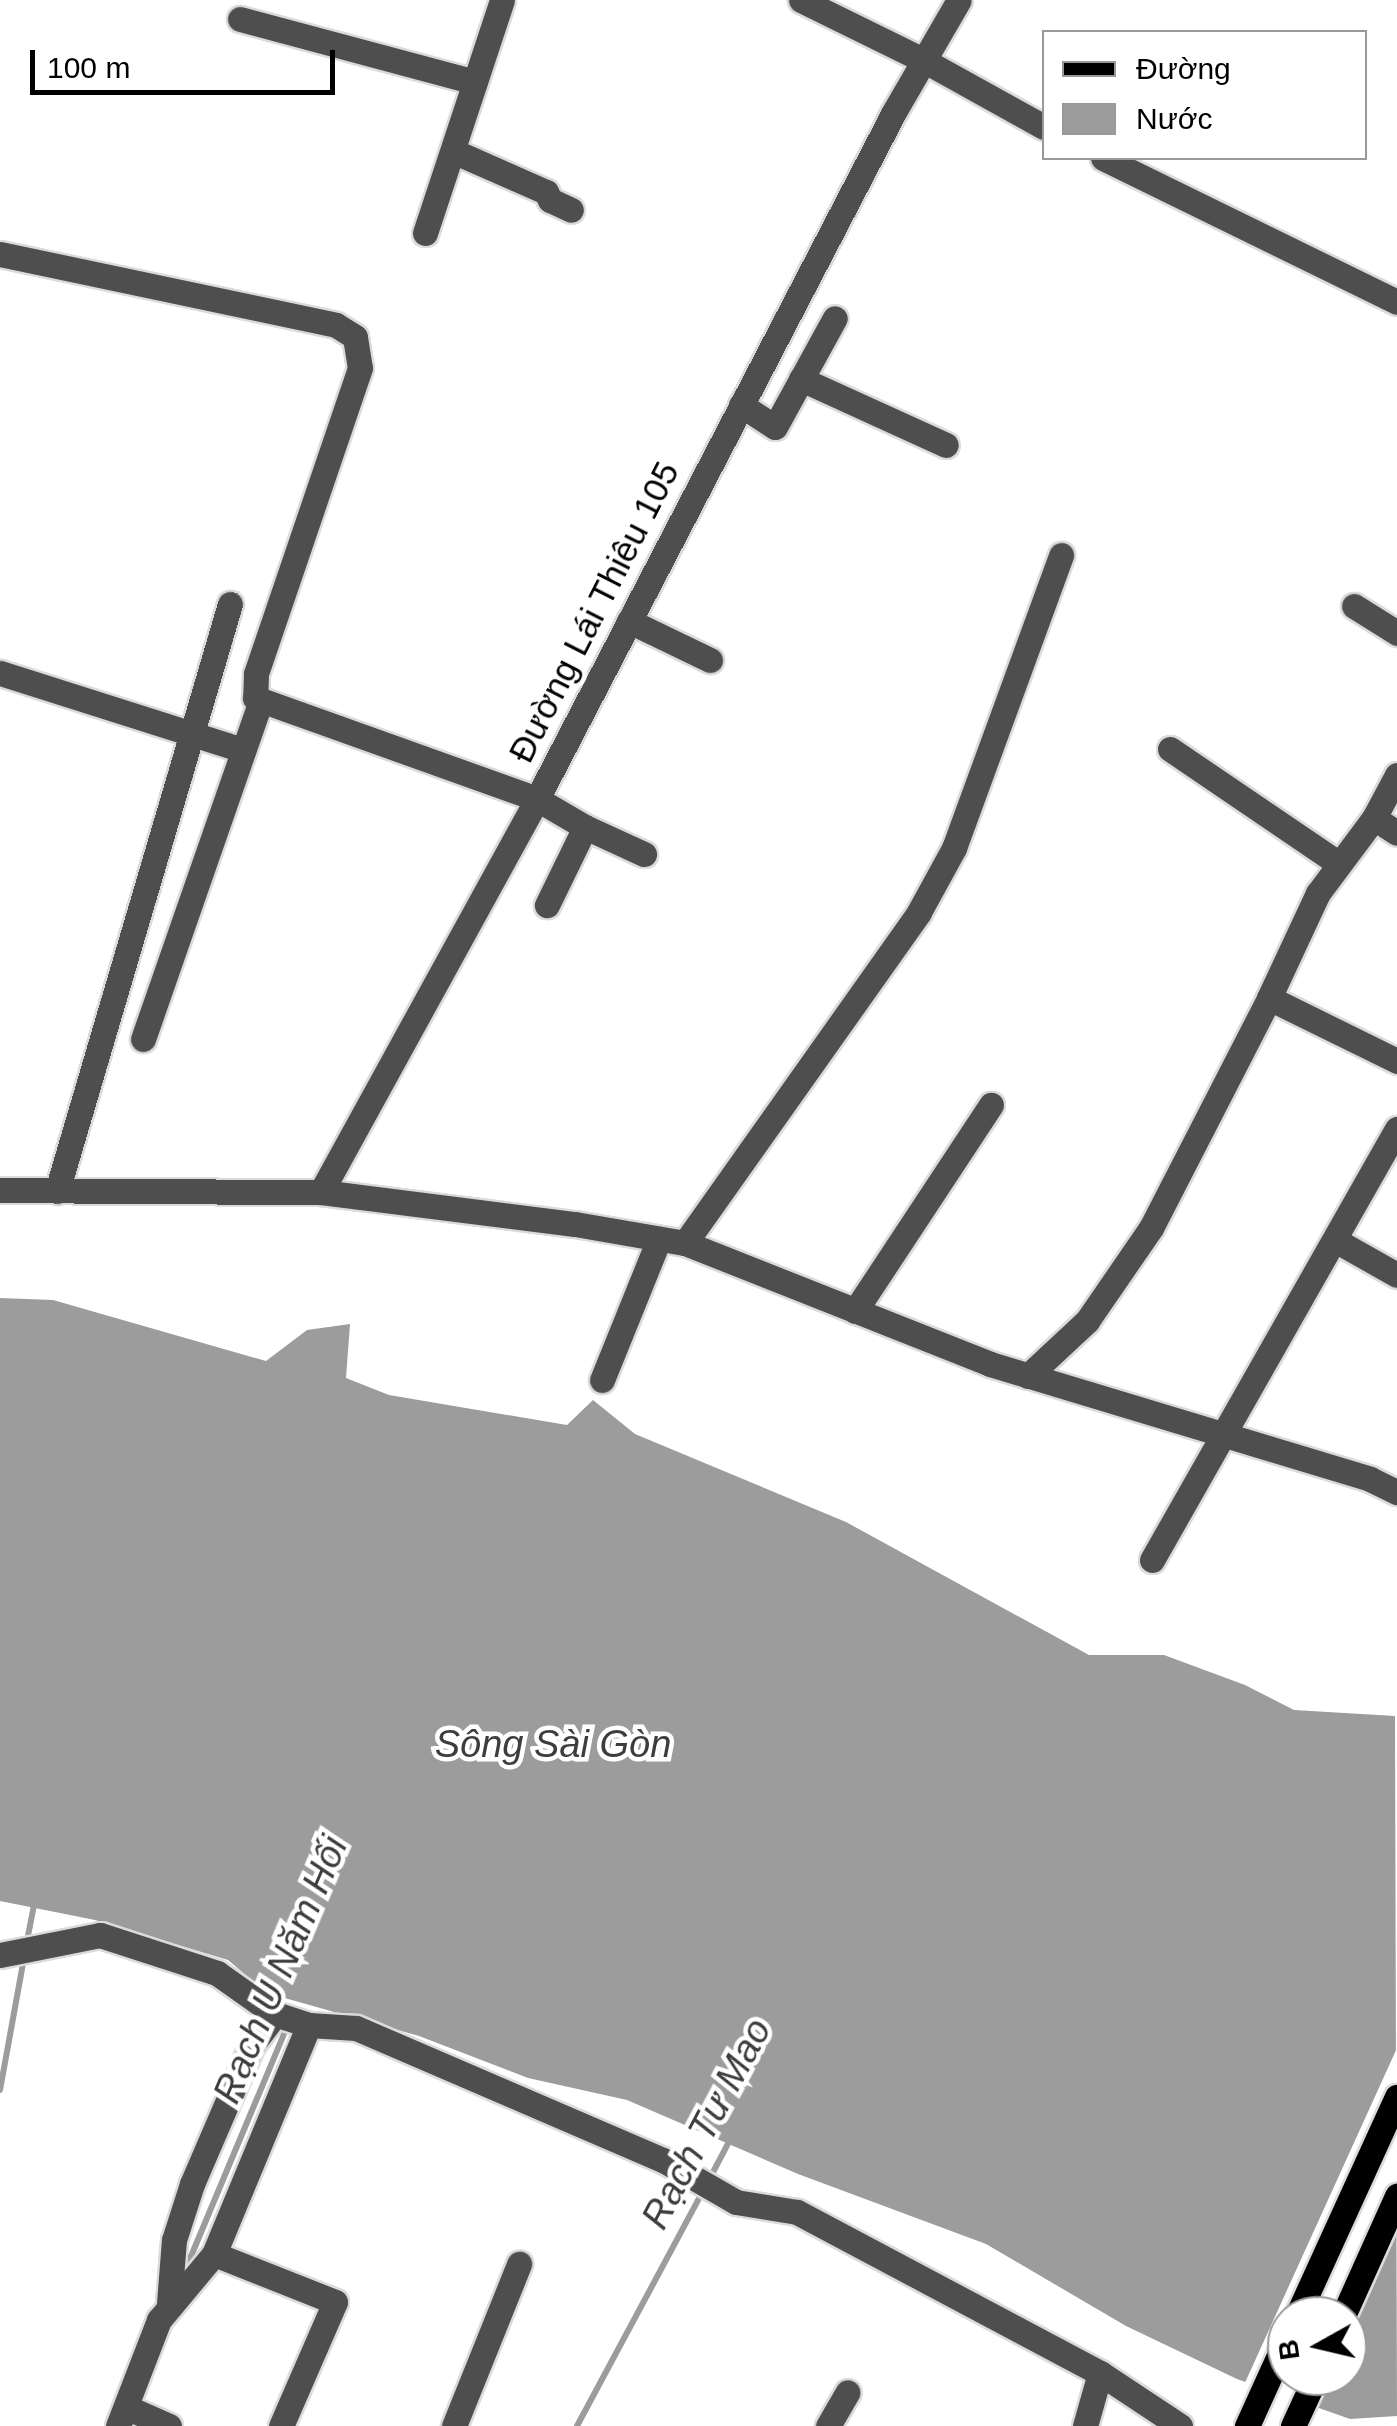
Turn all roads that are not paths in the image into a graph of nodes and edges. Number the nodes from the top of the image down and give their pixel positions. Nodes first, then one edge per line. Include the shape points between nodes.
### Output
1 (502, 0) edge
2 (800, 0) edge
3 (959, 0) edge
4 (240, 19) dead end
5 (923, 60) junction
6 (475, 82) junction
7 (1042, 126) edge
8 (452, 151) junction
9 (1107, 160) edge
10 (571, 210) dead end
11 (426, 233) dead end
12 (0, 254) edge
13 (1395, 296) edge
14 (835, 318) dead end
15 (801, 379) junction
16 (740, 406) junction
17 (946, 445) dead end
18 (1062, 556) dead end
19 (230, 604) dead end
20 (1354, 606) dead end
21 (637, 626) junction
22 (1397, 632) edge
23 (710, 660) dead end
24 (0, 673) edge
25 (260, 703) junction
26 (198, 734) junction
27 (236, 748) junction
28 (1170, 750) dead end
29 (1397, 775) edge
30 (536, 799) junction
31 (1374, 818) junction
32 (585, 827) junction
33 (1397, 833) edge
34 (644, 854) dead end
35 (1339, 864) junction
36 (546, 905) dead end
37 (1269, 998) junction
38 (143, 1039) dead end
39 (1397, 1061) edge
40 (991, 1105) dead end
41 (1397, 1129) edge
42 (0, 1190) edge
43 (56, 1191) junction
44 (321, 1192) junction
45 (659, 1239) junction
46 (1335, 1240) junction
47 (685, 1243) junction
48 (1397, 1274) edge
49 (855, 1311) junction
50 (1028, 1376) junction
51 (602, 1380) dead end
52 (1227, 1435) junction
53 (1397, 1492) edge
54 (1152, 1560) dead end
55 (6, 1954) edge
56 (276, 2015) junction
57 (306, 2024) junction
58 (1397, 2097) edge
59 (1397, 2196) edge
60 (214, 2254) junction
61 (519, 2264) dead end
62 (1306, 2296) edge
63 (1352, 2296) edge
64 (170, 2303) junction
65 (1100, 2373) junction
66 (1267, 2382) edge
67 (848, 2392) dead end
68 (1307, 2396) edge
69 (122, 2417) edge
70 (459, 2424) edge
71 (169, 2426) edge
72 (281, 2426) edge
73 (828, 2426) edge
74 (1085, 2426) edge
75 (1180, 2426) edge
76 (1247, 2426) edge
77 (1293, 2426) edge

1 - 6 street
2 - 5 street
3 - 5 street, Đường Lái Thiêu 105
4 - 6 street
5 - 7 street
5 - 16 street, Đường Lái Thiêu 105
6 - 8 street
8 - 10 street via 546,192
8 - 11 street
9 - 13 street
12 - 25 street via 336,324 355,337 360,368 256,674
14 - 15 street
15 - 16 street via 775,427
15 - 17 street
16 - 21 street, Đường Lái Thiêu 105
18 - 47 street via 954,848 919,912
19 - 26 street
20 - 22 street
21 - 23 street
21 - 30 street, Đường Lái Thiêu 105
24 - 26 street
25 - 27 street
25 - 30 street via 399,746
26 - 27 street
26 - 43 street
27 - 38 street
28 - 35 street
29 - 31 street
30 - 32 street
30 - 44 street, Đường Lái Thiêu 105
31 - 33 street
31 - 35 street
32 - 34 street
32 - 36 street
35 - 37 street via 1318,893
37 - 39 street
37 - 50 street via 1152,1228 1087,1321
40 - 49 street
41 - 46 street
42 - 43 street
43 - 44 street
44 - 45 street
45 - 47 street
45 - 51 street
46 - 48 street
46 - 52 street
47 - 49 street
49 - 50 street
50 - 52 street
52 - 53 street
52 - 54 street
55 - 56 street via 100,1935 218,1972
56 - 57 street
56 - 64 street via 252,2045 192,2184 174,2240
57 - 60 street
57 - 65 street via 356,2028 663,2160 736,2202 796,2212
58 - 62 main road
59 - 63 main road
60 - 64 street
60 - 72 street via 335,2302
61 - 70 street
64 - 69 street
65 - 74 street
65 - 75 street
66 - 76 main road
67 - 73 street
68 - 77 main road
69 - 71 street

